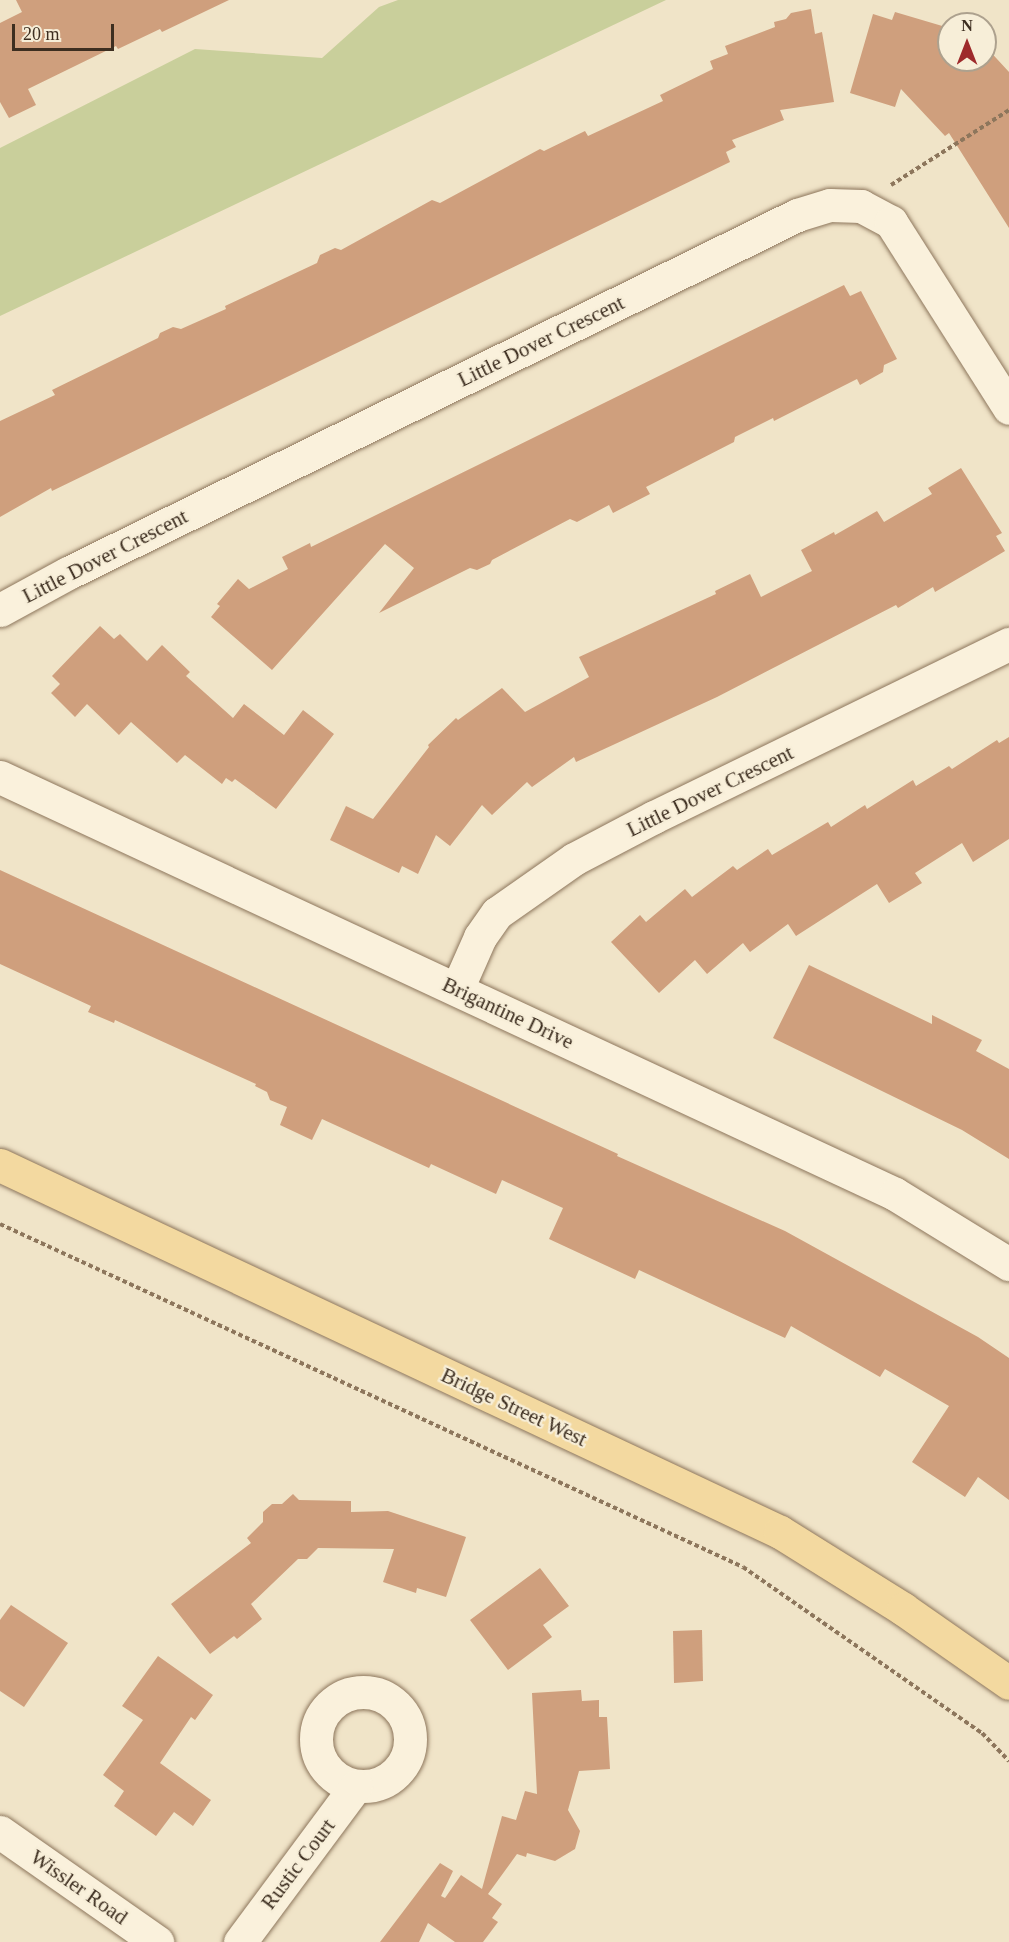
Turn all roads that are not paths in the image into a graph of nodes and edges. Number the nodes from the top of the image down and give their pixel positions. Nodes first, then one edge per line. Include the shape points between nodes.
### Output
1 (1009, 408) edge
2 (0, 610) edge
3 (1009, 644) edge
4 (0, 777) edge
5 (458, 989) junction
6 (0, 1165) edge
7 (1009, 1264) edge
8 (1009, 1683) edge
9 (356, 1786) dead end
10 (0, 1832) edge
11 (157, 1942) edge
12 (240, 1942) edge

1 - 2 street, Little Dover Crescent via 891,222 861,206 830,205 796,215
3 - 5 street, Little Dover Crescent via 574,860 497,914 480,937
4 - 5 street, Brigantine Drive
5 - 7 street, Brigantine Drive via 895,1194
6 - 8 main road, Bridge Street West via 780,1532 903,1609
9 - 12 street, Rustic Court
10 - 11 street, Wissler Road

